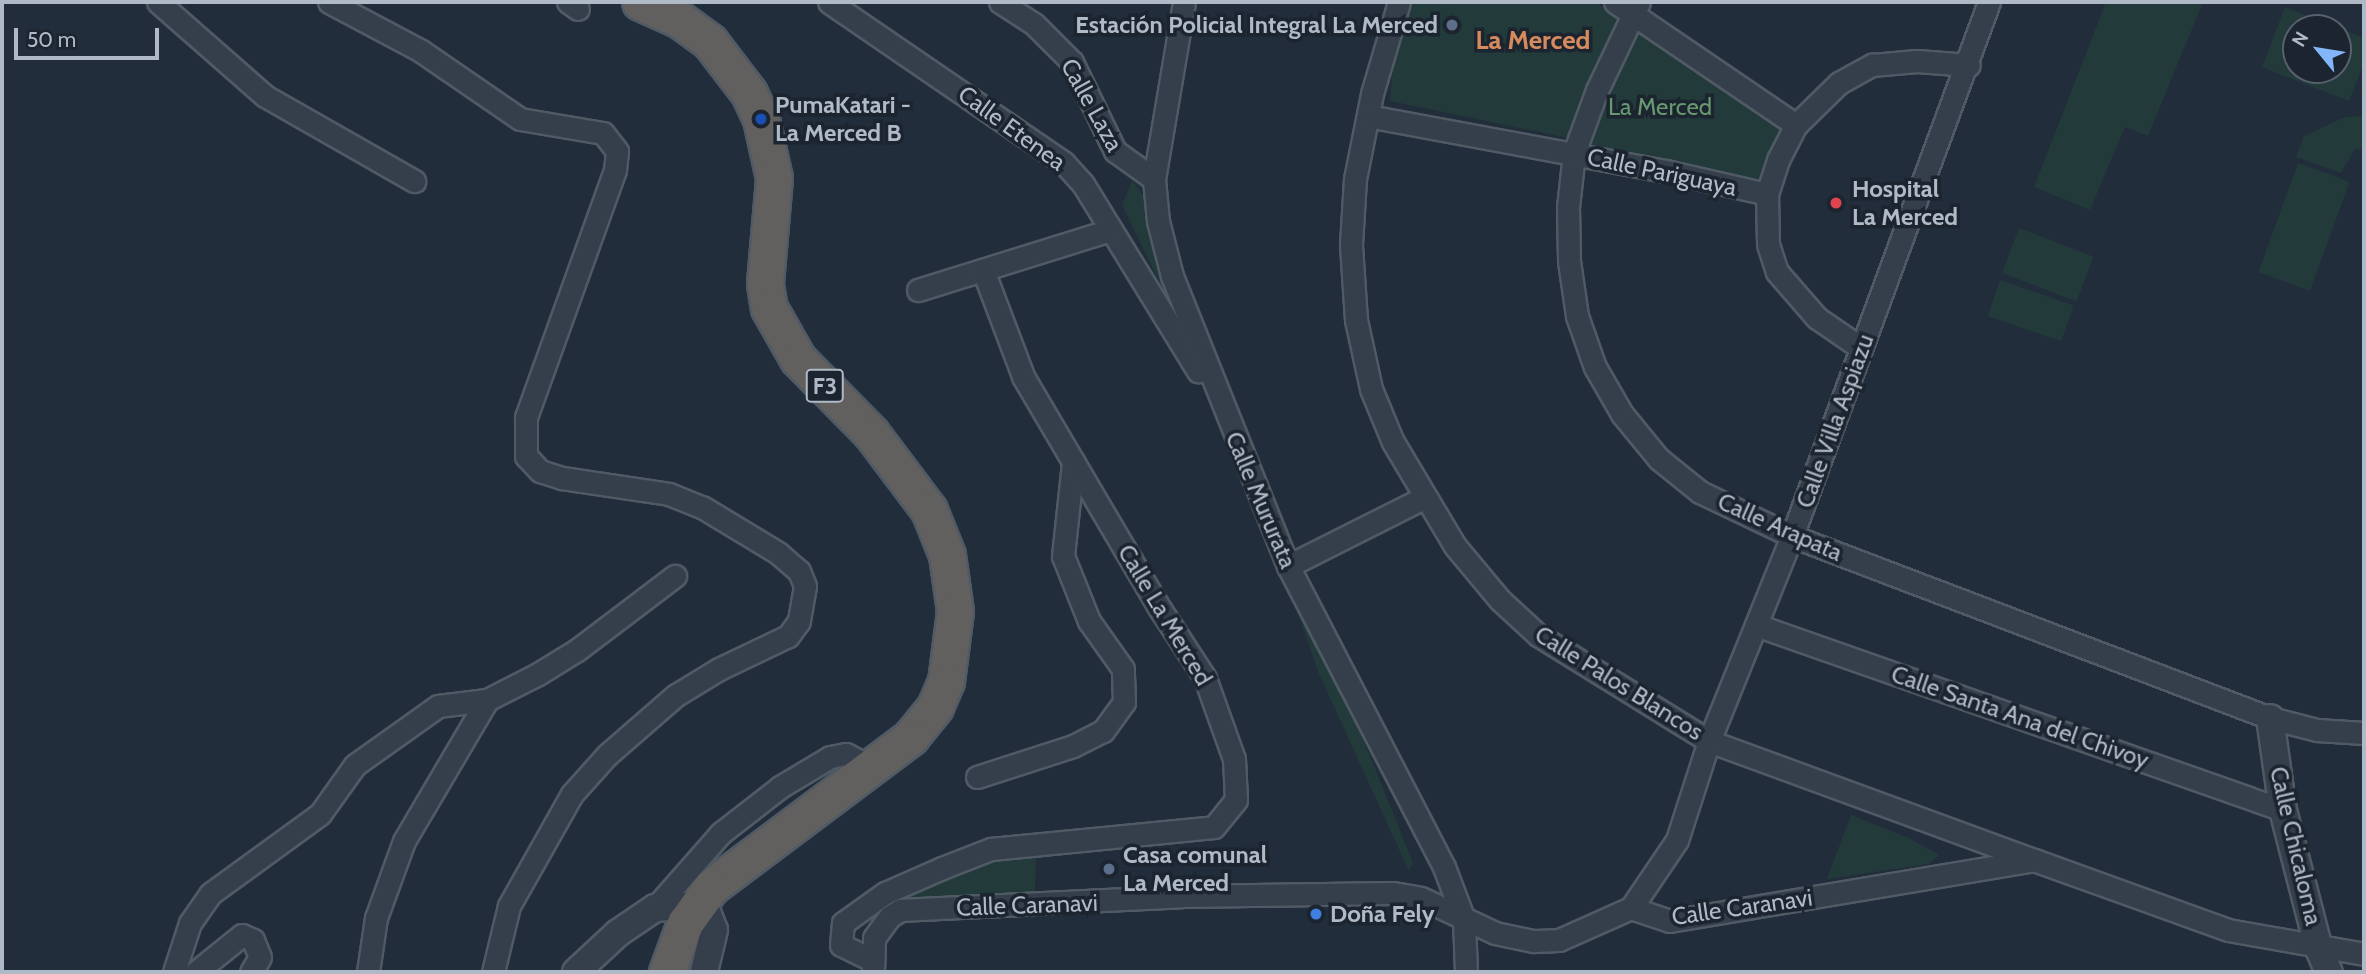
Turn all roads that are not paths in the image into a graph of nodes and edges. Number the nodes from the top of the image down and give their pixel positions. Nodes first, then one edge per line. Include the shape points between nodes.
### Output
1 (158, 2) edge
2 (329, 2) edge
3 (640, 2) edge
4 (829, 2) edge
5 (1000, 2) edge
6 (1184, 2) edge
7 (1989, 2) edge
8 (1392, 4) edge
9 (1628, 5) edge
10 (1969, 65) junction
11 (1368, 116) junction
12 (1796, 125) junction
13 (1574, 153) junction
14 (1154, 179) junction
15 (414, 181) dead end
16 (1767, 194) junction
17 (1111, 230) junction
18 (983, 270) junction
19 (918, 290) dead end
20 (1861, 348) junction
21 (1219, 402) junction
22 (1073, 462) junction
23 (1423, 498) junction
24 (1793, 536) junction
25 (1288, 566) junction
26 (675, 576) dead end
27 (1756, 625) junction
28 (487, 699) junction
29 (2270, 718) junction
30 (2364, 733) edge
31 (1709, 741) junction
32 (867, 773) junction
33 (976, 777) dead end
34 (2283, 810) junction
35 (2034, 860) junction
36 (698, 905) junction
37 (655, 908) junction
38 (1631, 908) junction
39 (1464, 920) junction
40 (2364, 954) edge
41 (2324, 961) edge
42 (872, 966) edge
43 (174, 972) edge
44 (196, 972) edge
45 (251, 972) edge
46 (368, 972) edge
47 (493, 972) edge
48 (576, 972) edge
49 (667, 972) edge
50 (704, 972) edge
51 (1466, 972) edge

1 - 15 street via 265,96
2 - 47 street via 421,51 520,119 603,133 617,151 611,182 526,417 526,456 540,471 562,478 669,494 702,507 778,553 799,571 805,586 799,621 788,636 676,695 607,755 572,794 509,906
3 - 32 highway, F3 via 680,20 710,42 749,93 761,120 774,178 765,284 769,308 798,359 906,475 929,510 947,555 954,611 946,681 935,706 911,737
4 - 17 street, Calle Etenea via 1064,163
5 - 14 street, Calle Laza via 1034,24 1072,62 1115,151
6 - 14 street, Calle Mururata
7 - 10 street, Calle Villa Aspiazu
8 - 11 street, Calle Palos Blancos
9 - 12 street
9 - 13 street, Calle Arapata
10 - 12 street via 1917,61 1871,65 1839,83
10 - 20 street, Calle Villa Aspiazu
11 - 13 street, Calle Pariguaya
11 - 23 street, Calle Palos Blancos via 1355,179 1351,245 1356,320 1371,388
12 - 16 street
13 - 16 street, Calle Pariguaya
13 - 24 street, Calle Arapata via 1568,220 1577,316 1595,367 1622,414 1659,459 1700,492
14 - 21 street, Calle Mururata via 1158,221 1172,276
16 - 20 street, Calle Pariguaya via 1768,244 1777,272 1817,318
17 - 18 street
17 - 21 street, Calle Etenea
18 - 19 street
18 - 22 street, Calle La Merced via 1023,376
20 - 24 street, Calle Villa Aspiazu
21 - 25 street, Calle Mururata
22 - 33 street via 1063,556 1089,621 1123,669 1124,702 1103,731 1073,746
22 - 42 street, Calle La Merced via 1205,678 1234,759 1236,800 1214,827 991,849 942,868 885,894 843,923 841,945
23 - 25 street
23 - 31 street, Calle Palos Blancos via 1492,591 1538,635
24 - 27 street, Calle Villa Aspiazu
24 - 29 street, Calle Arapata
25 - 39 street, Calle Mururata via 1444,867
26 - 28 street via 577,650
27 - 31 street, Calle Villa Aspiazu
27 - 34 street, Calle Santa Ana del Chivoy
28 - 43 street via 438,706 355,765 320,814 210,894 190,923
28 - 46 street via 404,841 376,918
29 - 30 street, Calle Arapata via 2316,730
29 - 34 street, Calle Chicaloma
31 - 35 street, Calle Palos Blancos
31 - 38 street, Calle Villa Aspiazu via 1677,840
32 - 36 highway, F3 via 710,887
32 - 37 street via 859,761 846,754 830,757 780,787 720,834
34 - 41 street, Calle Chicaloma
35 - 38 street, Calle Caranavi via 1670,921
35 - 41 street via 2177,915
36 - 37 street
36 - 49 highway, F3 via 685,923
36 - 50 street via 707,912 714,930
37 - 48 street via 618,933
38 - 39 street, Calle Caranavi via 1559,940 1495,933
39 - 42 street, Calle Caranavi via 1421,898 1393,893 1182,896 900,911 874,938
39 - 51 street, Calle Mururata
40 - 41 street
44 - 45 street via 243,935 253,940 260,957

